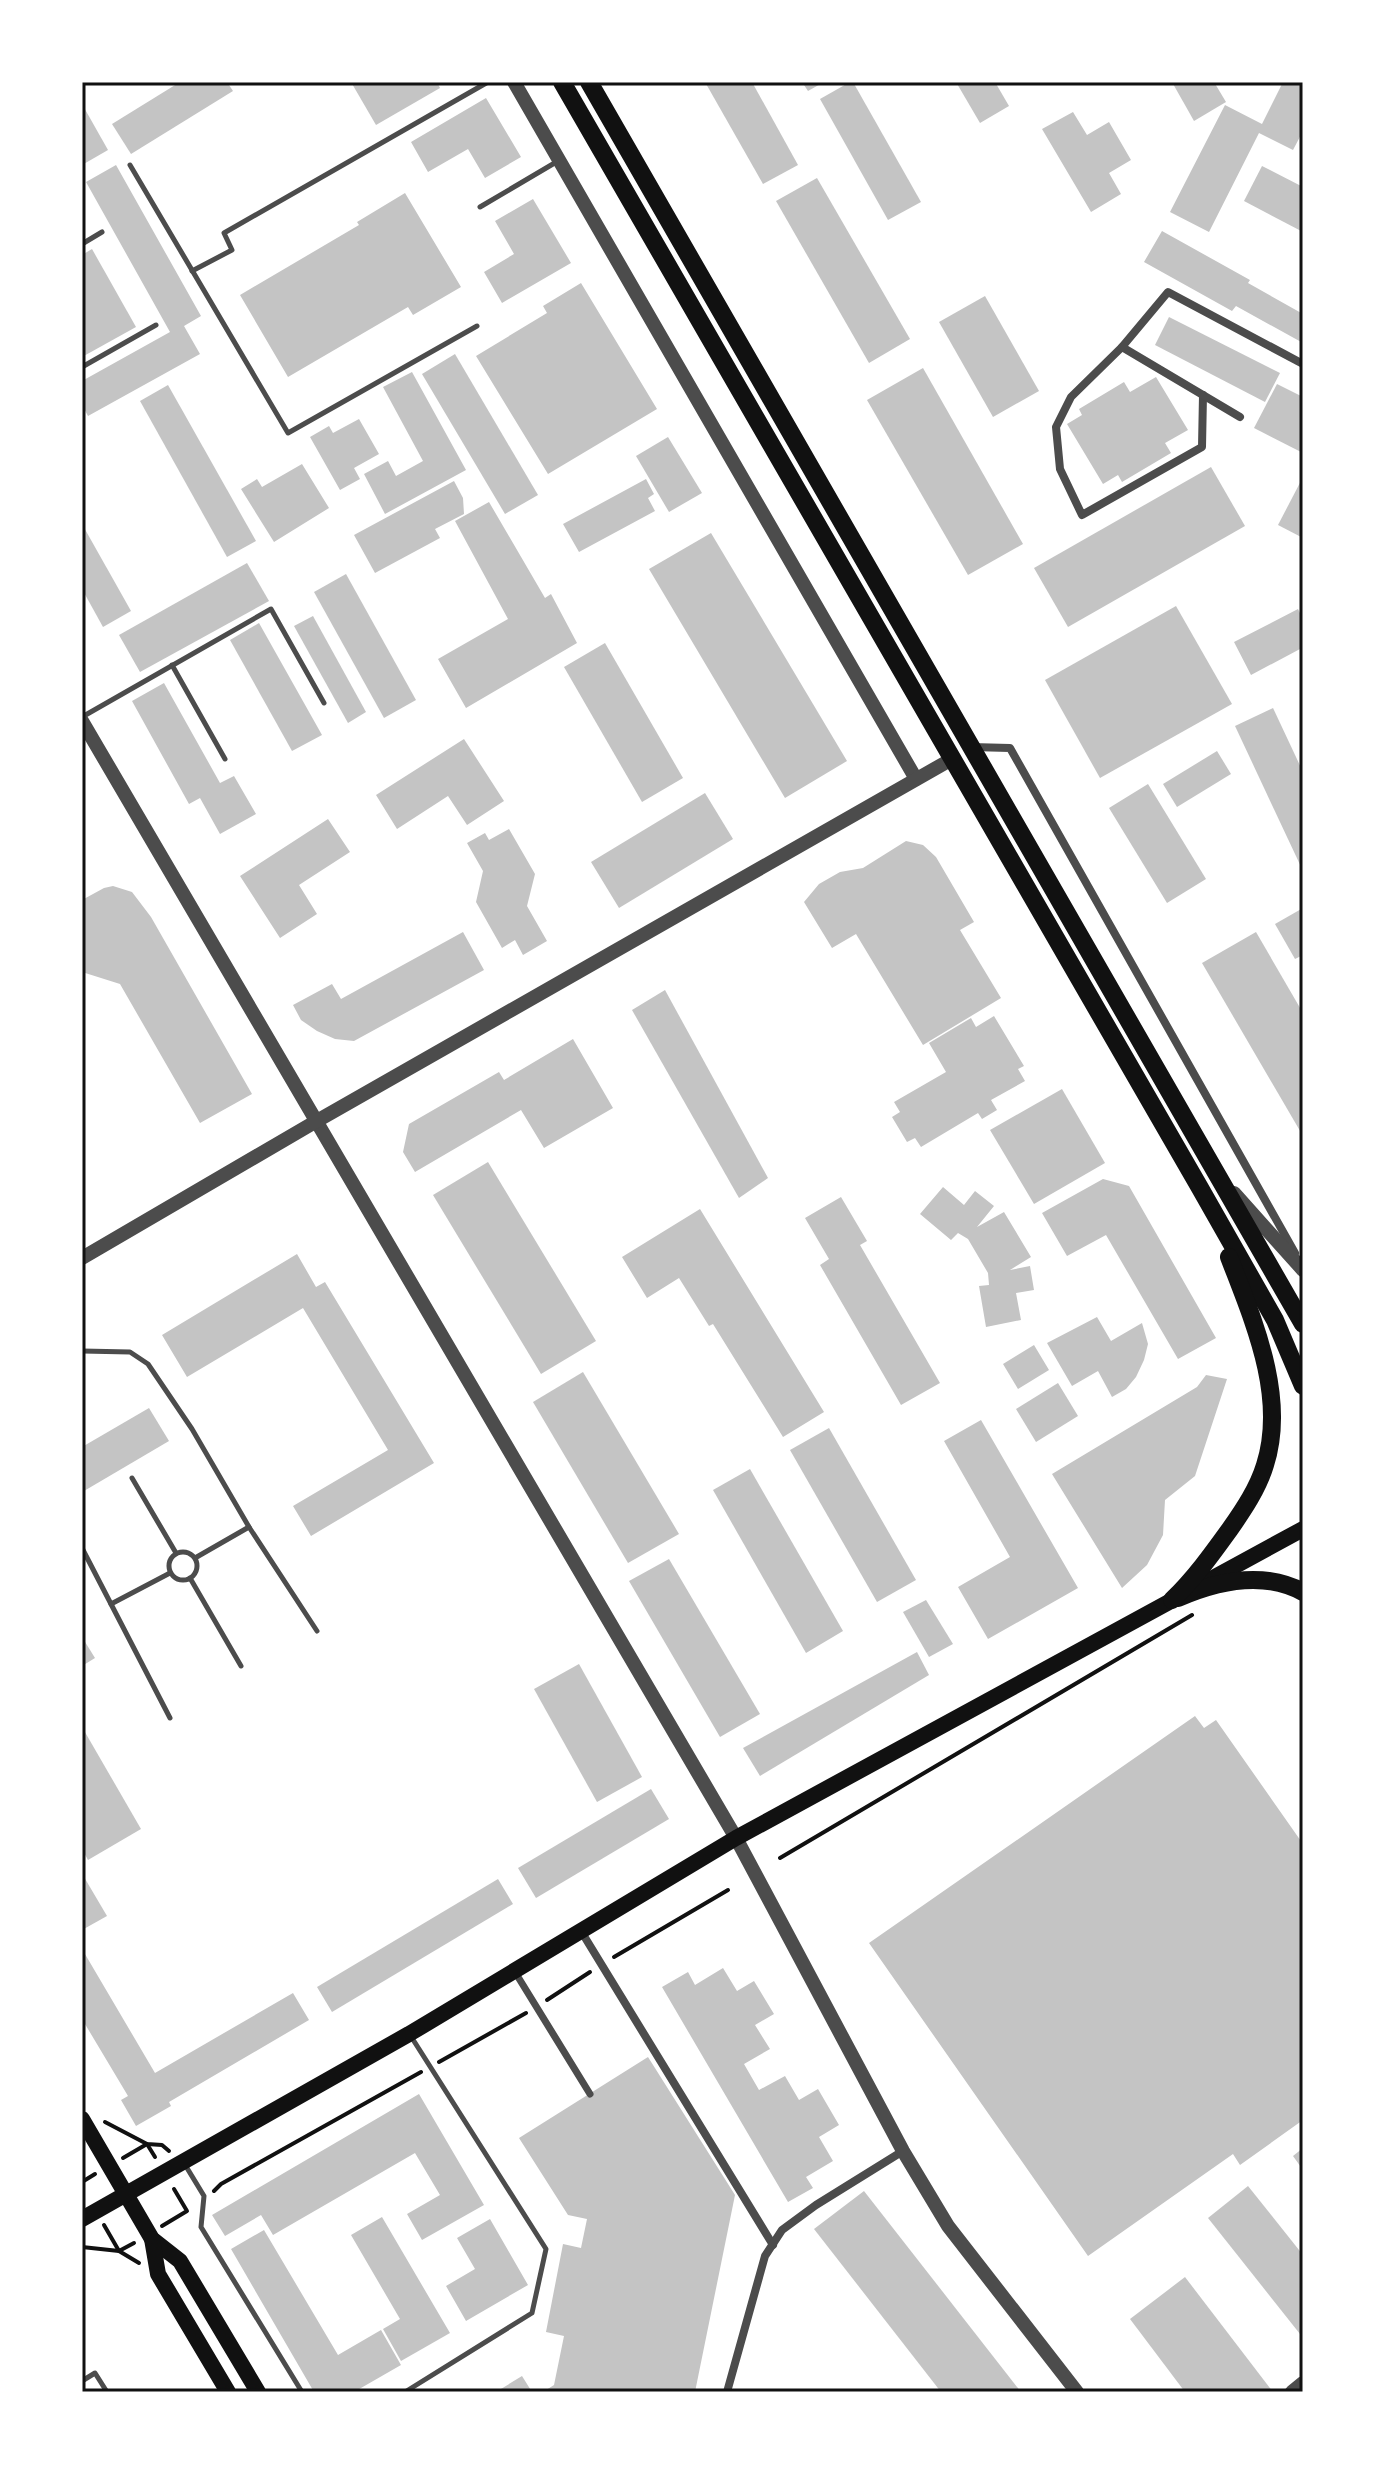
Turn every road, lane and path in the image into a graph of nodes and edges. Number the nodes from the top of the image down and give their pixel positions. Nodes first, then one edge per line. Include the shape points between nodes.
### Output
1 (488, 82) edge
2 (514, 82) edge
3 (562, 82) edge
4 (589, 82) edge
5 (559, 160) junction
6 (130, 165) dead end
7 (480, 207) dead end
8 (102, 232) dead end
9 (82, 244) edge
10 (192, 271) junction
11 (156, 325) dead end
12 (477, 326) dead end
13 (1122, 347) junction
14 (1303, 364) edge
15 (82, 367) edge
16 (1203, 395) junction
17 (1240, 417) dead end
18 (172, 665) junction
19 (324, 703) dead end
20 (82, 719) edge
21 (971, 747) junction
22 (225, 759) dead end
23 (952, 759) junction
24 (916, 779) junction
25 (315, 1122) junction
26 (1220, 1176) junction
27 (1200, 1188) junction
28 (82, 1258) edge
29 (1303, 1269) edge
30 (1303, 1324) edge
31 (82, 1351) edge
32 (1303, 1386) edge
33 (132, 1478) dead end
34 (249, 1527) junction
35 (1303, 1529) edge
36 (82, 1548) edge
37 (176, 1553) junction
38 (195, 1558) junction
39 (170, 1573) junction
40 (190, 1578) junction
41 (1303, 1592) edge
42 (1172, 1600) junction
43 (111, 1604) junction
44 (1201, 1610) dead end
45 (317, 1631) dead end
46 (241, 1666) dead end
47 (170, 1718) dead end
48 (736, 1838) junction
49 (780, 1858) dead end
50 (728, 1890) dead end
51 (581, 1930) junction
52 (602, 1964) junction
53 (514, 1970) junction
54 (537, 2007) junction
55 (409, 2034) junction
56 (430, 2067) junction
57 (590, 2094) dead end
58 (85, 2125) edge
59 (903, 2151) junction
60 (184, 2162) junction
61 (125, 2195) junction
62 (204, 2200) junction
63 (82, 2219) edge
64 (152, 2239) junction
65 (773, 2245) junction
66 (82, 2247) edge
67 (158, 2274) junction
68 (82, 2381) edge
69 (1303, 2383) edge
70 (107, 2392) edge
71 (228, 2392) edge
72 (258, 2392) edge
73 (302, 2392) edge
74 (405, 2392) edge
75 (727, 2392) edge
76 (1077, 2392) edge
77 (1292, 2392) edge

1 - 10 lane via 224,233 232,250
2 - 5 street
3 - 23 main road
4 - 21 main road
5 - 7 lane
5 - 24 street
6 - 10 lane
8 - 9 lane
10 - 12 lane via 288,433
11 - 15 lane
13 - 14 street via 1168,292
13 - 16 street
13 - 16 street via 1071,397 1056,427 1060,469 1082,515 1202,447
16 - 17 street
18 - 19 lane via 271,609
18 - 20 lane
18 - 22 lane
20 - 25 street
21 - 26 main road
21 - 29 street via 1010,748
23 - 24 street
23 - 27 main road
24 - 25 street
25 - 28 street
25 - 48 street
26 - 29 street
26 - 30 main road
27 - 32 main road via 1275,1320
27 - 42 main road via 1256,1327 1269,1386 1271,1430 1266,1464 1248,1502 1203,1567
31 - 34 lane via 130,1352 148,1364
33 - 37 lane
34 - 38 lane
34 - 45 lane
35 - 42 main road
36 - 43 lane
37 - 38 lane
37 - 39 lane via 169,1562
38 - 40 lane via 197,1569
39 - 40 lane via 179,1580
39 - 43 lane
40 - 46 lane
41 - 42 main road via 1274,1582 1235,1581
42 - 48 main road
43 - 47 lane
44 - 49 path
48 - 51 main road
48 - 59 street
50 - 52 path
51 - 52 street
51 - 53 main road
52 - 54 path
52 - 65 street
53 - 54 street
53 - 55 main road
54 - 56 path
54 - 57 street
55 - 56 lane
55 - 60 main road
56 - 62 path via 221,2184
56 - 74 lane via 546,2249 532,2313
58 - 60 path via 106,2122 147,2144 162,2145
58 - 61 main road
59 - 65 street via 816,2205 782,2230
59 - 76 street via 948,2226
60 - 61 main road
60 - 62 lane
61 - 63 main road
61 - 64 main road
62 - 73 lane via 201,2227
64 - 67 main road
64 - 72 main road via 180,2261
65 - 75 street via 765,2256
66 - 67 path via 119,2251
67 - 71 main road
68 - 70 lane via 95,2373
69 - 77 street

